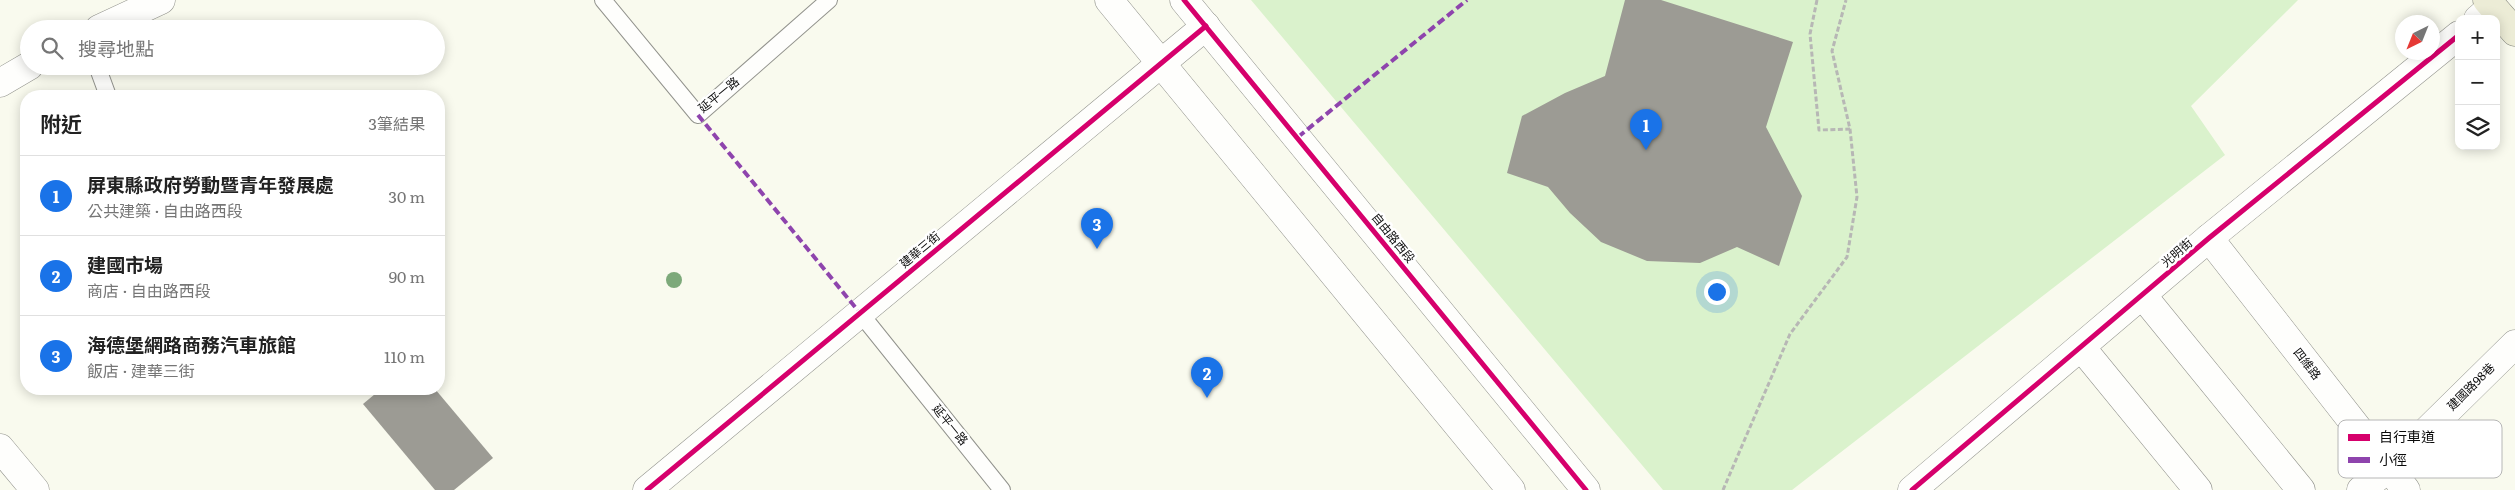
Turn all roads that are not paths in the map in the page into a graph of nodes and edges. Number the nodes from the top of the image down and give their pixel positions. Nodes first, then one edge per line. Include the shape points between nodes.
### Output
1 (161, 0) edge
2 (603, 0) edge
3 (829, 0) edge
4 (1109, 0) edge
5 (1184, 0) edge
6 (2486, 9) edge
7 (118, 20) edge
8 (1206, 26) junction
9 (2515, 32) edge
10 (2455, 38) edge
11 (1162, 62) junction
12 (20, 72) edge
13 (100, 75) edge
14 (0, 83) edge
15 (106, 90) edge
16 (2209, 238) junction
17 (2143, 296) junction
18 (860, 313) junction
19 (2515, 344) edge
20 (2081, 347) junction
21 (2350, 420) edge
22 (2438, 420) edge
23 (0, 448) edge
24 (2376, 478) edge
25 (2396, 478) edge
26 (35, 490) edge
27 (647, 490) edge
28 (1002, 490) edge
29 (1511, 490) edge
30 (1586, 490) edge
31 (1912, 490) edge
32 (2198, 490) edge
33 (2301, 490) edge
34 (2361, 490) edge
35 (2406, 490) edge

1 - 7 street
2 - 3 lane, 延平一路 via 698,115
4 - 11 street
5 - 8 street, 自由路西段
6 - 9 main road
8 - 11 street, 建華三街
8 - 30 street, 自由路西段
10 - 16 street, 光明街
11 - 18 street, 建華三街
11 - 29 street
12 - 14 street
13 - 15 lane
16 - 17 street, 光明街
16 - 21 street, 四維路
17 - 20 street, 光明街
17 - 33 street
18 - 27 street, 建華三街
18 - 28 lane, 延平一路
19 - 22 street, 建國路98巷
20 - 31 street, 光明街
20 - 32 street
23 - 26 street
24 - 34 street, 建國路98巷
25 - 35 street, 四維路

